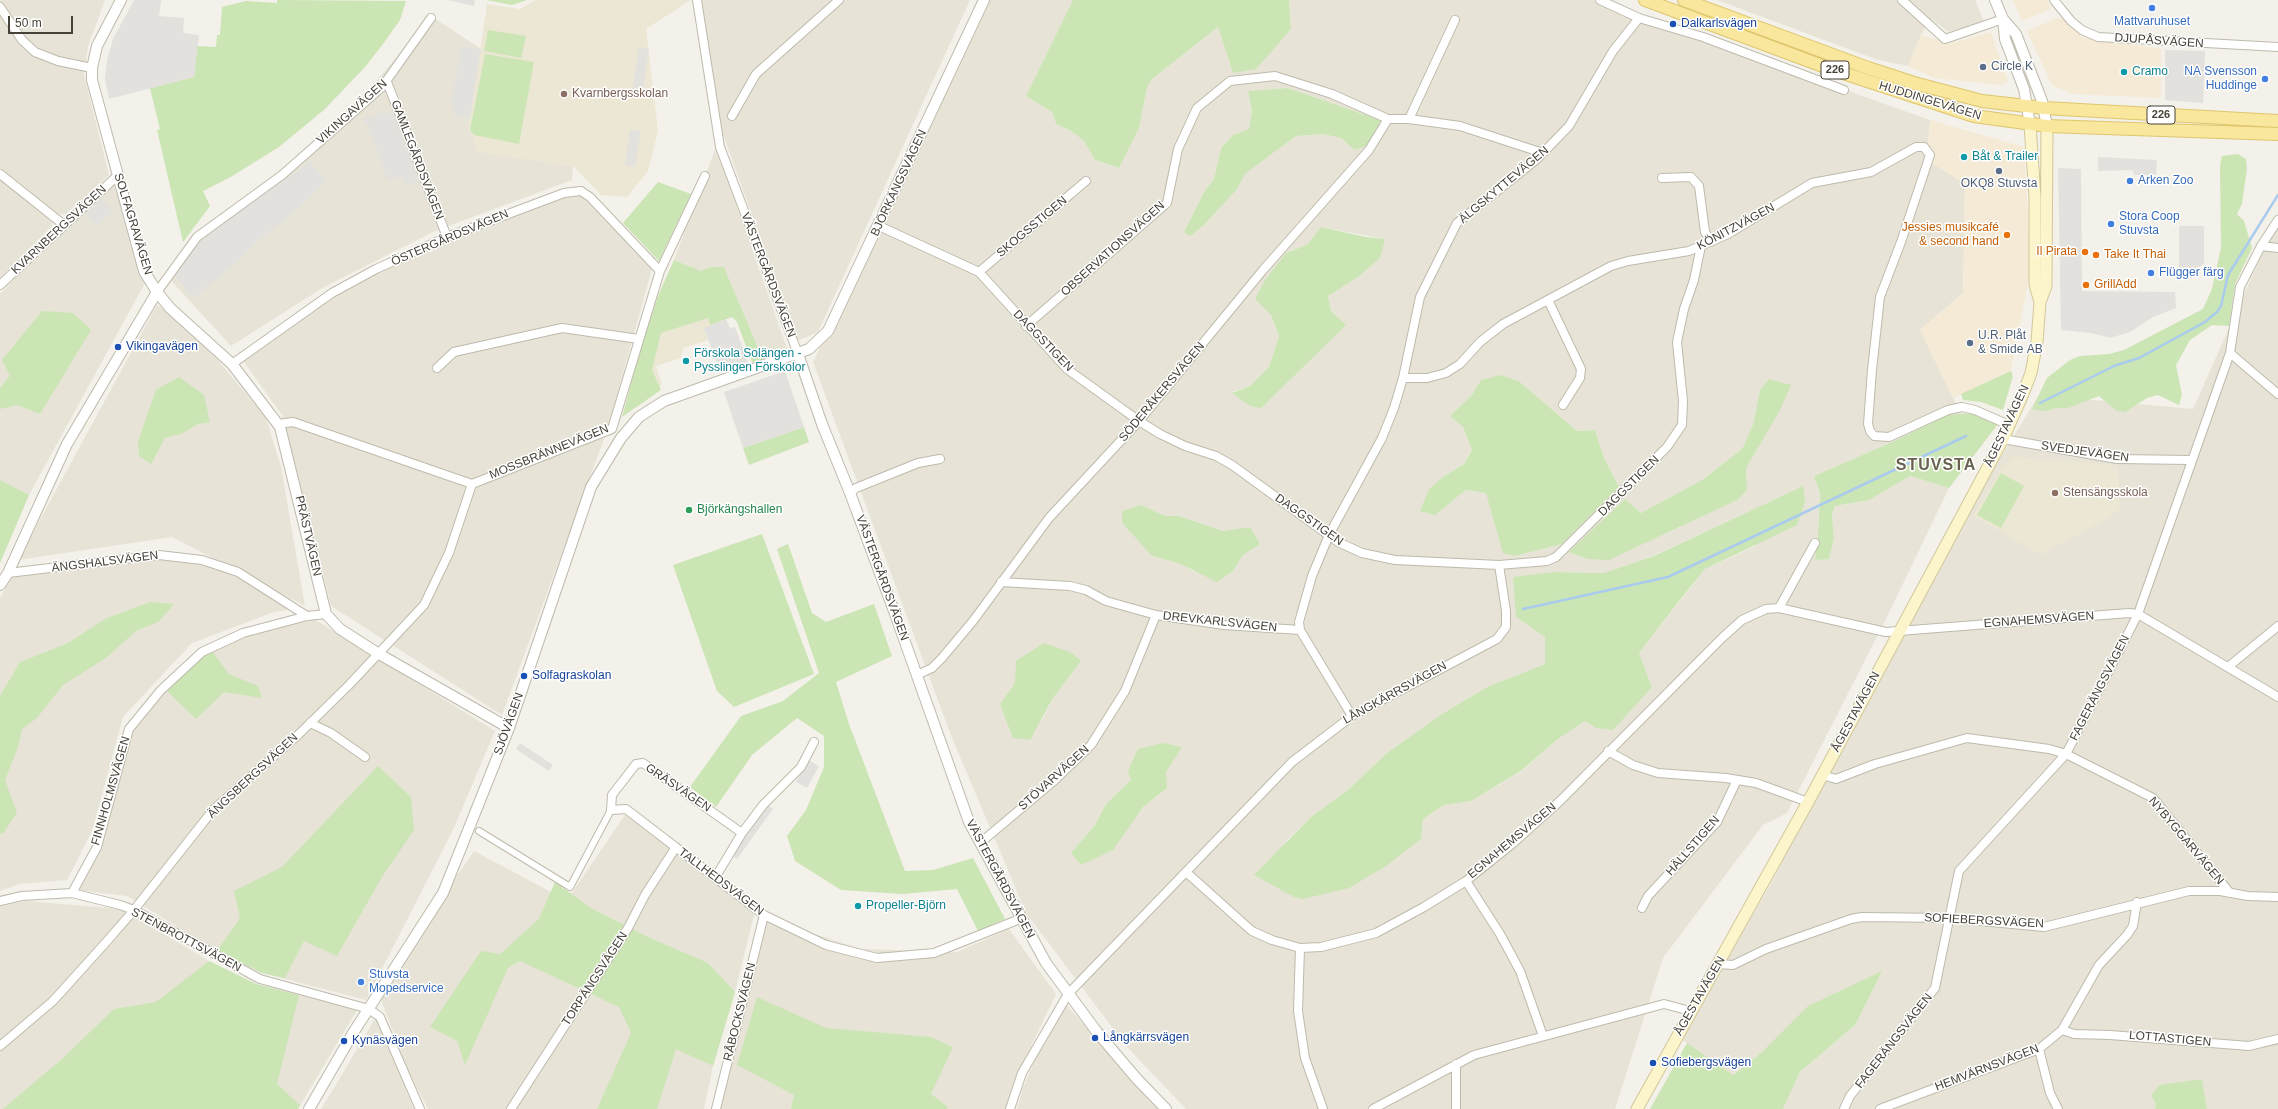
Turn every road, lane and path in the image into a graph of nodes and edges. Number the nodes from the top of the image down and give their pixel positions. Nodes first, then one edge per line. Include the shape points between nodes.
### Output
1 (121, 0) edge
2 (697, 0) edge
3 (839, 0) edge
4 (984, 0) edge
5 (1600, 0) edge
6 (1645, 0) edge
7 (1684, 0) edge
8 (1902, 0) edge
9 (1995, 0) edge
10 (2054, 0) edge
11 (0, 7) edge
12 (431, 18) dead end
13 (1639, 18) junction
14 (2003, 19) junction
15 (1455, 20) dead end
16 (2278, 47) edge
17 (92, 68) junction
18 (387, 82) junction
19 (1844, 90) dead end
20 (2028, 107) junction
21 (2044, 108) junction
22 (732, 116) dead end
23 (1388, 119) junction
24 (1409, 119) junction
25 (2278, 121) edge
26 (2030, 125) junction
27 (2047, 126) junction
28 (2278, 134) edge
29 (1543, 153) junction
30 (0, 174) edge
31 (117, 176) junction
32 (705, 176) dead end
33 (1662, 178) dead end
34 (1086, 181) dead end
35 (2278, 220) edge
36 (64, 225) junction
37 (879, 226) junction
38 (447, 238) junction
39 (1711, 242) junction
40 (1701, 246) junction
41 (2261, 246) junction
42 (2278, 248) edge
43 (660, 271) junction
44 (978, 272) junction
45 (0, 285) edge
46 (157, 292) junction
47 (1548, 300) junction
48 (2040, 302) junction
49 (1026, 326) junction
50 (639, 340) junction
51 (2230, 353) junction
52 (798, 354) junction
53 (232, 364) junction
54 (437, 368) dead end
55 (1403, 378) junction
56 (2278, 394) edge
57 (1563, 405) dead end
58 (1139, 421) junction
59 (278, 424) junction
60 (2009, 425) junction
61 (2003, 439) junction
62 (940, 459) dead end
63 (2191, 460) junction
64 (472, 484) junction
65 (850, 493) junction
66 (1329, 534) junction
67 (1815, 543) dead end
68 (1499, 565) junction
69 (8, 573) junction
70 (1001, 582) junction
71 (0, 585) edge
72 (1779, 608) junction
73 (326, 614) junction
74 (2138, 614) junction
75 (1156, 615) junction
76 (308, 616) junction
77 (2278, 626) edge
78 (1300, 630) junction
79 (1900, 630) junction
80 (379, 654) junction
81 (2228, 667) junction
82 (917, 675) junction
83 (2278, 697) edge
84 (1352, 716) junction
85 (310, 723) junction
86 (509, 728) junction
87 (814, 742) dead end
88 (1608, 752) junction
89 (2066, 754) junction
90 (365, 757) dead end
91 (1822, 775) junction
92 (1737, 780) junction
93 (1808, 802) junction
94 (611, 810) junction
95 (478, 831) dead end
96 (742, 832) junction
97 (980, 843) junction
98 (676, 848) junction
99 (1186, 872) junction
100 (715, 878) junction
101 (1466, 881) junction
102 (72, 893) junction
103 (2230, 893) junction
104 (2278, 897) edge
105 (0, 901) edge
106 (2137, 902) junction
107 (1642, 908) dead end
108 (134, 910) junction
109 (764, 915) junction
110 (1949, 918) junction
111 (1020, 919) junction
112 (1300, 948) junction
113 (1718, 964) junction
114 (1068, 994) junction
115 (369, 1009) junction
116 (1684, 1009) dead end
117 (2062, 1030) junction
118 (1543, 1036) junction
119 (2278, 1040) edge
120 (0, 1046) edge
121 (2039, 1049) junction
122 (1456, 1064) junction
123 (309, 1109) edge
124 (420, 1109) edge
125 (511, 1109) edge
126 (716, 1109) edge
127 (1010, 1109) edge
128 (1166, 1109) edge
129 (1323, 1109) edge
130 (1374, 1109) edge
131 (1456, 1109) edge
132 (1637, 1109) edge
133 (1844, 1109) edge
134 (1880, 1109) edge
135 (2058, 1109) edge

1 - 17 street, SOLFAGRAVÄGEN via 97,46
2 - 52 street, VÄSTERGÅRDSVÄGEN via 720,147
3 - 22 street via 756,74
4 - 37 street, BJÖRKÄNGSVÄGEN
5 - 13 street
6 - 26 main road, HUDDINGEVÄGEN / 226 via 1828,68 1974,116
7 - 20 main road, HUDDINGEVÄGEN / 226 via 1914,83 1982,101
8 - 14 street via 1945,39
9 - 14 street
10 - 16 street, DJUPÅSVÄGEN via 2071,22 2082,30 2098,36
11 - 17 street via 22,40 35,52 58,61
12 - 18 street, VIKINGAVÄGEN
13 - 19 street via 1703,37
13 - 29 street, ÄLGSKYTTEVÄGEN via 1613,51 1569,126
14 - 20 street via 2005,39
14 - 21 street via 2016,34
15 - 24 street
17 - 31 street, SOLFAGRAVÄGEN via 95,95
18 - 38 street, GAMLEGÅRDSVÄGEN
18 - 46 street, VIKINGAVÄGEN via 282,175 197,237
20 - 21 main road, HUDDINGEVÄGEN / 226
20 - 26 street
21 - 25 main road, HUDDINGEVÄGEN / 226
21 - 27 street
23 - 24 street
23 - 49 street, OBSERVATIONSVÄGEN via 1332,94 1275,76 1230,81 1197,108 1178,149 1167,203
23 - 58 street, SÖDERÅKERSVÄGEN via 1369,150 1263,270
24 - 29 street via 1460,126
26 - 27 main road, HUDDINGEVÄGEN / 226
26 - 48 main road, ÅGESTAVÄGEN via 2035,197 2035,285
27 - 28 main road, HUDDINGEVÄGEN / 226
27 - 48 main road, ÅGESTAVÄGEN via 2046,286
29 - 55 street, ÄLGSKYTTEVÄGEN via 1457,223 1420,298
30 - 36 street
31 - 36 street, KVARNBERGSVÄGEN
31 - 46 street, SOLFAGRAVÄGEN via 144,272
32 - 43 street, MOSSBRÄNNEVÄGEN
33 - 39 street via 1691,177 1699,186 1705,232
34 - 44 street, SKOGSSTIGEN
35 - 41 street, FAGERÄNGSVÄGEN
36 - 45 street, KVARNBERGSVÄGEN
37 - 44 street, DAGGSTIGEN
37 - 52 street, BJÖRKÄNGSVÄGEN via 828,331 813,346
38 - 43 street, ÖSTERGÅRDSVÄGEN via 564,193 581,191
38 - 53 street, ÖSTERGÅRDSVÄGEN via 376,269 332,293
39 - 40 street, KÖNITZVÄGEN
39 - 60 street, KÖNITZVÄGEN via 1812,184 1871,172 1916,147 1924,147 1930,155 1880,297 1869,409 1870,431 1874,436 1889,437 1948,410 1962,408 1975,410
40 - 47 street, KÖNITZVÄGEN via 1689,251 1611,266
40 - 68 street, DAGGSTIGEN via 1677,342 1683,401 1682,426 1667,447 1556,557 1547,562
41 - 42 street
41 - 51 street, FAGERÄNGSVÄGEN via 2240,287
43 - 50 street, MOSSBRÄNNEVÄGEN
44 - 49 street, DAGGSTIGEN
46 - 53 street, PRÄSTVÄGEN via 170,308
46 - 69 street via 68,444
47 - 55 street, KÖNITZVÄGEN via 1503,324 1480,342 1460,364 1446,373 1426,378
47 - 57 street via 1581,369 1580,378
48 - 60 main road, ÅGESTAVÄGEN via 2037,342 2031,373
49 - 58 street, DAGGSTIGEN via 1061,364
50 - 54 street via 562,328 454,352
50 - 64 street, MOSSBRÄNNEVÄGEN via 612,429
51 - 56 street
51 - 63 street, FAGERÄNGSVÄGEN
52 - 65 street, VÄSTERGÅRDSVÄGEN via 822,424
52 - 86 street, SJÖVÄGEN via 664,401 639,417 621,438 591,487
53 - 59 street, PRÄSTVÄGEN
55 - 66 street, ÄLGSKYTTEVÄGEN via 1382,438
58 - 66 street, DAGGSTIGEN via 1173,440 1216,456 1232,465
58 - 70 street, SÖDERÅKERSVÄGEN via 1049,518
59 - 64 street via 293,422
59 - 73 street, PRÄSTVÄGEN via 287,449
60 - 61 main road, ÅGESTAVÄGEN
61 - 63 street, SVEDJEVÄGEN via 2117,459
61 - 79 main road, ÅGESTAVÄGEN
62 - 65 street via 918,464 856,488
63 - 74 street, FAGERÄNGSVÄGEN
64 - 80 street, ÄNGSBERGSVÄGEN via 449,553 424,605
65 - 82 street, VÄSTERGÅRDSVÄGEN
66 - 68 street, DAGGSTIGEN via 1338,542 1362,553 1389,558
66 - 78 street, ÄLGSKYTTEVÄGEN via 1306,595 1299,622
67 - 72 street
68 - 84 street, LÅNGKÄRRSVÄGEN via 1506,626 1497,639
69 - 71 street
69 - 76 street, ÄNGSHALSVÄGEN via 159,555 202,560 238,572
70 - 75 street, DREVKARLSVÄGEN via 1070,586 1086,590 1106,601
70 - 82 street, SÖDERÅKERSVÄGEN via 942,658 932,668
72 - 79 street, EGNAHEMSVÄGEN via 1876,631
72 - 88 street, EGNAHEMSVÄGEN via 1766,609 1742,620
73 - 76 street, FINNHOLMSVÄGEN
73 - 80 street, PRÄSTVÄGEN via 340,629
74 - 79 street, EGNAHEMSVÄGEN
74 - 81 street, EGNAHEMSVÄGEN
74 - 89 street, FAGERÄNGSVÄGEN
75 - 78 street, DREVKARLSVÄGEN via 1224,625
75 - 97 street, STÖVARVÄGEN via 1125,691 1091,745 1056,780
76 - 102 street, FINNHOLMSVÄGEN via 243,633 202,652 161,690 129,729 97,847
77 - 81 street
78 - 84 street
79 - 91 main road, ÅGESTAVÄGEN
80 - 85 street, ÄNGSBERGSVÄGEN
80 - 86 street, PRÄSTVÄGEN
81 - 83 street, EGNAHEMSVÄGEN
82 - 97 street, VÄSTERGÅRDSVÄGEN via 958,797
84 - 99 street, LÅNGKÄRRSVÄGEN via 1292,762
85 - 90 street via 331,733
85 - 108 street, ÄNGSBERGSVÄGEN via 213,810
86 - 115 street, SJÖVÄGEN via 444,893
87 - 96 street via 801,766 763,804
88 - 92 street via 1633,765 1658,773
88 - 101 street, EGNAHEMSVÄGEN via 1560,801
89 - 91 street, NYBYGGARVÄGEN via 2049,749 1967,738 1875,764 1836,779
89 - 103 street, NYBYGGARVÄGEN via 2153,798
89 - 110 street, FAGERÄNGSVÄGEN via 1963,865 1959,871
91 - 93 main road, ÅGESTAVÄGEN
92 - 93 street via 1768,786
92 - 107 street, HÄLLSTIGEN via 1717,822 1648,896
93 - 113 main road, ÅGESTAVÄGEN
94 - 95 street via 570,887
94 - 96 street, GRÄSVÄGEN via 612,795 636,764 643,763
94 - 98 street, TALLHEDSVÄGEN via 626,810
96 - 100 street
97 - 111 street, VÄSTERGÅRDSVÄGEN
98 - 100 street, TALLHEDSVÄGEN
98 - 125 street, TORPÄNGSVÄGEN via 645,895 628,928
99 - 112 street, EGNAHEMSVÄGEN via 1252,931
99 - 114 street, LÅNGKÄRRSVÄGEN
100 - 109 street, TALLHEDSVÄGEN
101 - 112 street, EGNAHEMSVÄGEN via 1376,933 1342,943
101 - 118 street via 1520,971
102 - 105 street, STENBROTTSVÄGEN via 30,895
102 - 108 street, STENBROTTSVÄGEN
103 - 104 street, SOFIEBERGSVÄGEN
103 - 106 street, SOFIEBERGSVÄGEN via 2189,891
106 - 110 street, SOFIEBERGSVÄGEN via 2044,926
106 - 117 street, HEMVÄRNSVÄGEN via 2133,926 2099,965
108 - 115 street, STENBROTTSVÄGEN via 260,979
108 - 120 street, ÄNGSBERGSVÄGEN via 53,1000
109 - 111 street, TALLHEDSVÄGEN via 826,945 877,958 934,953
109 - 126 street, RÅBOCKSVÄGEN
110 - 113 street, SOFIEBERGSVÄGEN via 1851,919 1766,948 1734,965
110 - 133 street, FAGERÄNGSVÄGEN via 1935,988 1850,1096
111 - 114 street, VÄSTERGÅRDSVÄGEN
112 - 129 street via 1298,1011 1305,1058
113 - 132 main road, ÅGESTAVÄGEN
114 - 127 street, LÅNGKÄRRSVÄGEN via 1022,1073
114 - 128 street, VÄSTERGÅRDSVÄGEN via 1137,1080
115 - 123 street, SJÖVÄGEN
115 - 124 street via 380,1017
116 - 118 street via 1664,1004
117 - 119 street, LOTTASTIGEN via 2074,1034 2250,1046
117 - 121 street, HEMVÄRNSVÄGEN
118 - 122 street via 1474,1055
121 - 134 street, HEMVÄRNSVÄGEN
121 - 135 street via 2050,1092
122 - 130 street
122 - 131 street

